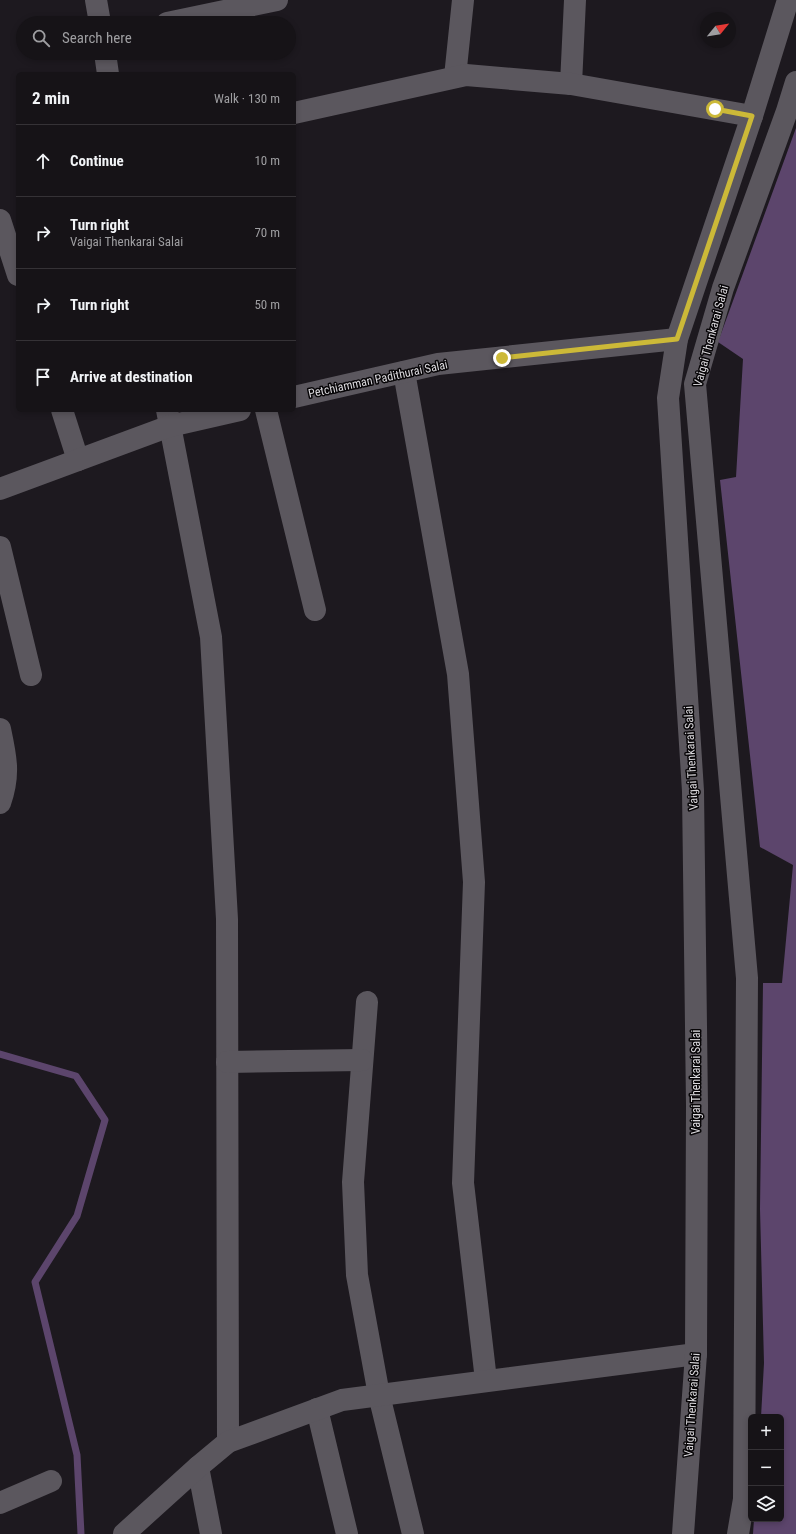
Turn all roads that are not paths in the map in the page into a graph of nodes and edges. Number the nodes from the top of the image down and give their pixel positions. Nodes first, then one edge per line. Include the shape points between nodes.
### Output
1 (96, 0) edge
2 (277, 0) edge
3 (463, 0) edge
4 (575, 0) edge
5 (788, 0) edge
6 (99, 16) edge
7 (200, 16) edge
8 (106, 60) edge
9 (108, 72) edge
10 (455, 78) junction
11 (796, 82) edge
12 (571, 84) junction
13 (296, 113) edge
14 (752, 116) junction
15 (0, 220) edge
16 (16, 269) edge
17 (677, 339) junction
18 (404, 372) junction
19 (296, 397) edge
20 (63, 412) edge
21 (222, 412) edge
22 (266, 412) edge
23 (168, 418) edge
24 (78, 460) junction
25 (0, 489) edge
26 (0, 547) edge
27 (315, 610) dead end
28 (31, 675) dead end
29 (0, 729) edge
30 (0, 803) edge
31 (367, 1002) dead end
32 (362, 1060) junction
33 (227, 1062) junction
34 (696, 1354) junction
35 (486, 1380) junction
36 (379, 1395) junction
37 (317, 1409) junction
38 (228, 1442) junction
39 (198, 1467) junction
40 (51, 1481) dead end
41 (0, 1503) edge
42 (124, 1534) edge
43 (210, 1534) edge
44 (347, 1534) edge
45 (413, 1534) edge
46 (683, 1534) edge
47 (738, 1534) edge

1 - 6 street
2 - 7 street
3 - 10 street
4 - 12 street
5 - 14 street, Vaigai Thenkarai Salai
8 - 9 street
10 - 12 street via 466,75
10 - 13 street
11 - 47 street, Vaigai Thenkarai Salai via 723,288 695,384 747,978 744,1499
12 - 14 street
14 - 17 street, Vaigai Thenkarai Salai
15 - 16 street
17 - 18 street, Petchiamman Padithurai Salai via 438,364
17 - 34 street, Vaigai Thenkarai Salai via 668,398 694,791
18 - 19 street, Petchiamman Padithurai Salai
18 - 35 street via 458,674 474,882 462,1183
20 - 24 street
21 - 23 street
22 - 27 street
23 - 24 street
23 - 33 street via 211,637 227,919
24 - 25 street
26 - 28 street
29 - 30 street via 6,757 6,785
31 - 32 street
32 - 33 street
32 - 36 street via 353,1182 355,1239 357,1274
33 - 38 street
34 - 35 street
34 - 46 street, Vaigai Thenkarai Salai
35 - 36 street
36 - 37 street via 342,1400
36 - 45 street
37 - 38 street
37 - 44 street
38 - 39 street
39 - 42 street
39 - 43 street
40 - 41 street

